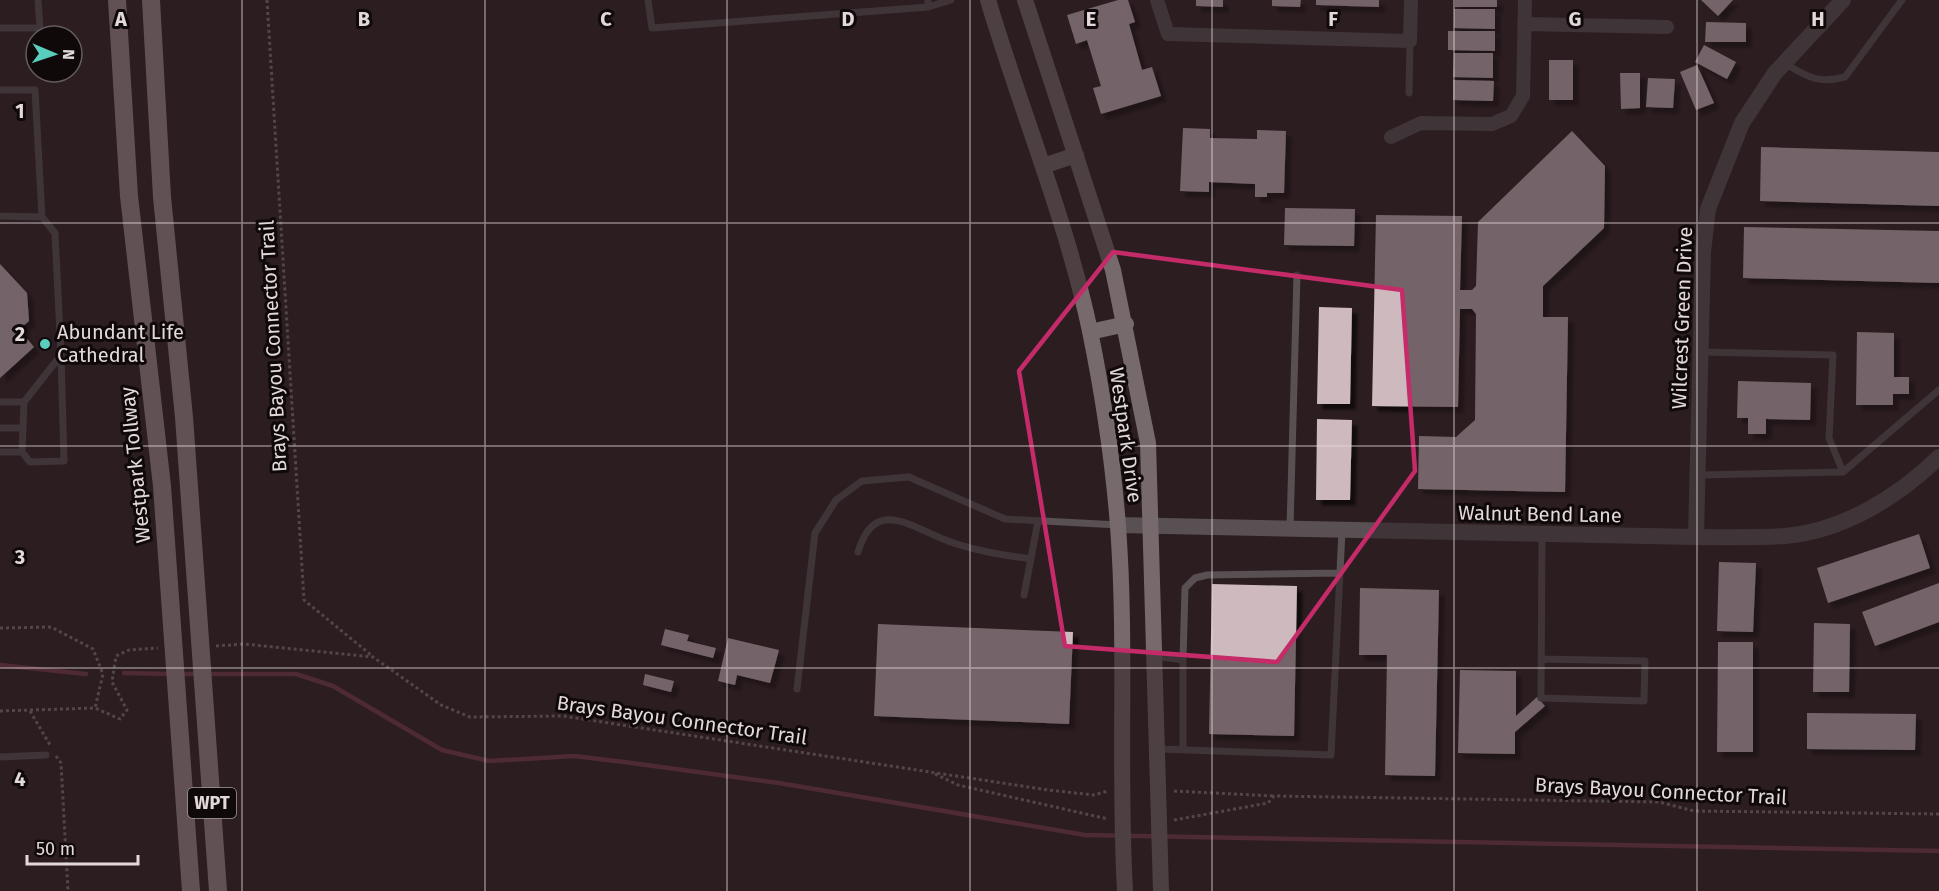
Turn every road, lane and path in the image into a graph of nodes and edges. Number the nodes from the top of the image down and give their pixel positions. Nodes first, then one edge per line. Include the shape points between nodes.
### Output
1 (38, 0) edge
2 (117, 0) edge
3 (151, 0) edge
4 (267, 0) edge
5 (648, 0) edge
6 (951, 0) edge
7 (988, 0) edge
8 (1025, 0) edge
9 (1157, 0) edge
10 (1411, 0) edge
11 (1525, 0) edge
12 (1843, 0) edge
13 (1902, 0) edge
14 (928, 3) edge
15 (1524, 24) junction
16 (1667, 27) dead end
17 (0, 28) edge
18 (1410, 41) junction
19 (1784, 63) junction
20 (0, 90) edge
21 (1409, 93) dead end
22 (1391, 137) dead end
23 (1076, 155) junction
24 (1043, 166) junction
25 (0, 216) edge
26 (42, 217) junction
27 (1296, 275) dead end
28 (1126, 324) junction
29 (1090, 332) junction
30 (1701, 352) junction
31 (61, 355) junction
32 (1939, 390) edge
33 (0, 402) edge
34 (24, 402) junction
35 (0, 428) edge
36 (23, 428) junction
37 (0, 452) edge
38 (22, 452) junction
39 (1939, 457) edge
40 (1843, 472) junction
41 (1698, 475) junction
42 (1038, 521) junction
43 (1118, 525) junction
44 (1152, 526) junction
45 (1290, 530) junction
46 (1342, 531) junction
47 (1542, 535) junction
48 (1696, 537) junction
49 (858, 552) dead end
50 (1031, 559) junction
51 (1339, 573) junction
52 (1024, 595) dead end
53 (0, 628) edge
54 (209, 646) dead end
55 (164, 648) dead end
56 (1154, 656) junction
57 (373, 657) junction
58 (1541, 659) junction
59 (1183, 660) junction
60 (797, 689) dead end
61 (95, 708) junction
62 (0, 711) edge
63 (30, 711) junction
64 (50, 746) dead end
65 (1156, 749) junction
66 (1183, 750) junction
67 (46, 755) dead end
68 (56, 755) dead end
69 (0, 758) edge
70 (931, 772) junction
71 (1120, 788) junction
72 (1156, 796) junction
73 (1274, 796) junction
74 (1939, 814) edge
75 (1111, 819) dead end
76 (1164, 820) dead end
77 (1160, 886) edge
78 (68, 891) edge
79 (191, 891) edge
80 (218, 891) edge
81 (1125, 891) edge

1 - 17 lane via 40,28
2 - 79 highway, Westpark Tollway / WPT via 129,196 162,486
3 - 80 highway, WPT via 162,197 184,417
4 - 57 path, Brays Bayou Connector Trail via 304,600
5 - 14 lane via 652,28
6 - 14 lane
7 - 24 main road, Westpark Drive
8 - 23 main road, Westpark Drive
9 - 18 street via 1168,34
10 - 18 street
11 - 15 street
12 - 19 street, Wilcrest Green Drive
13 - 19 lane via 1845,77 1811,79
15 - 16 street
15 - 22 street via 1523,96 1511,116 1492,123 1421,123
18 - 21 lane
19 - 30 street, Wilcrest Green Drive via 1742,123 1708,209
20 - 26 lane via 35,90
23 - 24 main road
23 - 28 main road, Westpark Drive
24 - 29 main road, Westpark Drive
25 - 26 lane
26 - 31 lane via 55,233
27 - 45 lane
28 - 29 main road
28 - 44 main road, Westpark Drive via 1148,443
29 - 43 main road, Westpark Drive
30 - 40 lane via 1833,355 1829,438
30 - 41 street, Wilcrest Green Drive
31 - 34 lane
31 - 38 lane via 64,461 30,462
32 - 40 lane
33 - 34 lane
34 - 36 lane
35 - 36 lane
36 - 38 lane
37 - 38 lane
39 - 48 street, Walnut Bend Lane via 1881,504 1820,529 1786,536
40 - 41 lane
41 - 48 street, Wilcrest Green Drive
42 - 43 lane
42 - 50 lane
42 - 60 lane via 1005,519 909,477 862,481 836,500 815,533
43 - 44 street, Walnut Bend Lane
43 - 71 main road, Westpark Drive
44 - 45 street, Walnut Bend Lane
44 - 56 main road, Westpark Drive
45 - 46 street, Walnut Bend Lane
46 - 47 street, Walnut Bend Lane
46 - 51 lane
47 - 48 street, Walnut Bend Lane
47 - 58 lane
49 - 50 lane via 864,532 886,520 902,521 948,541
50 - 52 lane
51 - 59 lane via 1207,574 1195,578 1185,588
51 - 66 lane via 1331,755
53 - 61 path via 51,627 93,649 103,674
54 - 57 path, Brays Bayou Connector Trail via 244,644
55 - 61 path via 129,650 116,656 112,682 127,710 120,719
56 - 59 lane
56 - 65 main road, Westpark Drive
57 - 70 path, Brays Bayou Connector Trail via 441,705 470,717 563,716
58 - 58 lane via 1541,698 1644,701 1645,661
59 - 66 lane
61 - 63 path
62 - 63 path
63 - 64 path
65 - 66 lane
65 - 72 main road, Westpark Drive
67 - 69 lane
68 - 78 path via 61,763
70 - 71 path, Brays Bayou Connector Trail via 1094,795
70 - 75 path, Brays Bayou Connector Trail via 958,785
71 - 81 main road, Westpark Drive
72 - 73 path, Brays Bayou Connector Trail
72 - 77 main road, Westpark Drive
73 - 74 path, Brays Bayou Connector Trail via 1659,802 1694,811
73 - 76 path, Brays Bayou Connector Trail via 1268,802

